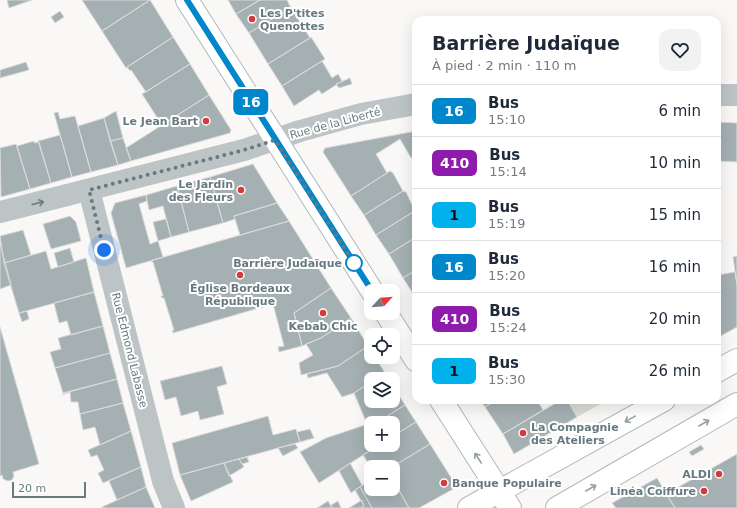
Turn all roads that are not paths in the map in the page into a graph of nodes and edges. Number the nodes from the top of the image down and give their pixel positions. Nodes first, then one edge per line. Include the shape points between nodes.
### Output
1 (187, 0) edge
2 (721, 95) edge
3 (737, 95) edge
4 (412, 105) edge
5 (275, 140) junction
6 (89, 190) junction
7 (0, 212) edge
8 (368, 284) edge
9 (390, 320) edge
10 (412, 354) edge
11 (737, 360) edge
12 (721, 369) edge
13 (444, 404) edge
14 (658, 404) edge
15 (737, 404) edge
16 (505, 499) edge
17 (174, 508) edge
18 (469, 508) edge
19 (558, 508) edge

1 - 5 main road
2 - 3 street
4 - 5 street, Rue de la Liberté via 361,114
5 - 6 street, Rue de la Liberté
5 - 8 main road
7 -> 6 street, Rue de la Liberté
6 - 17 street, Rue Edmond Labasse via 163,481
9 - 10 main road
11 - 12 main road
16 -> 13 main road
14 -> 16 main road
19 -> 15 main road
16 - 18 main road

